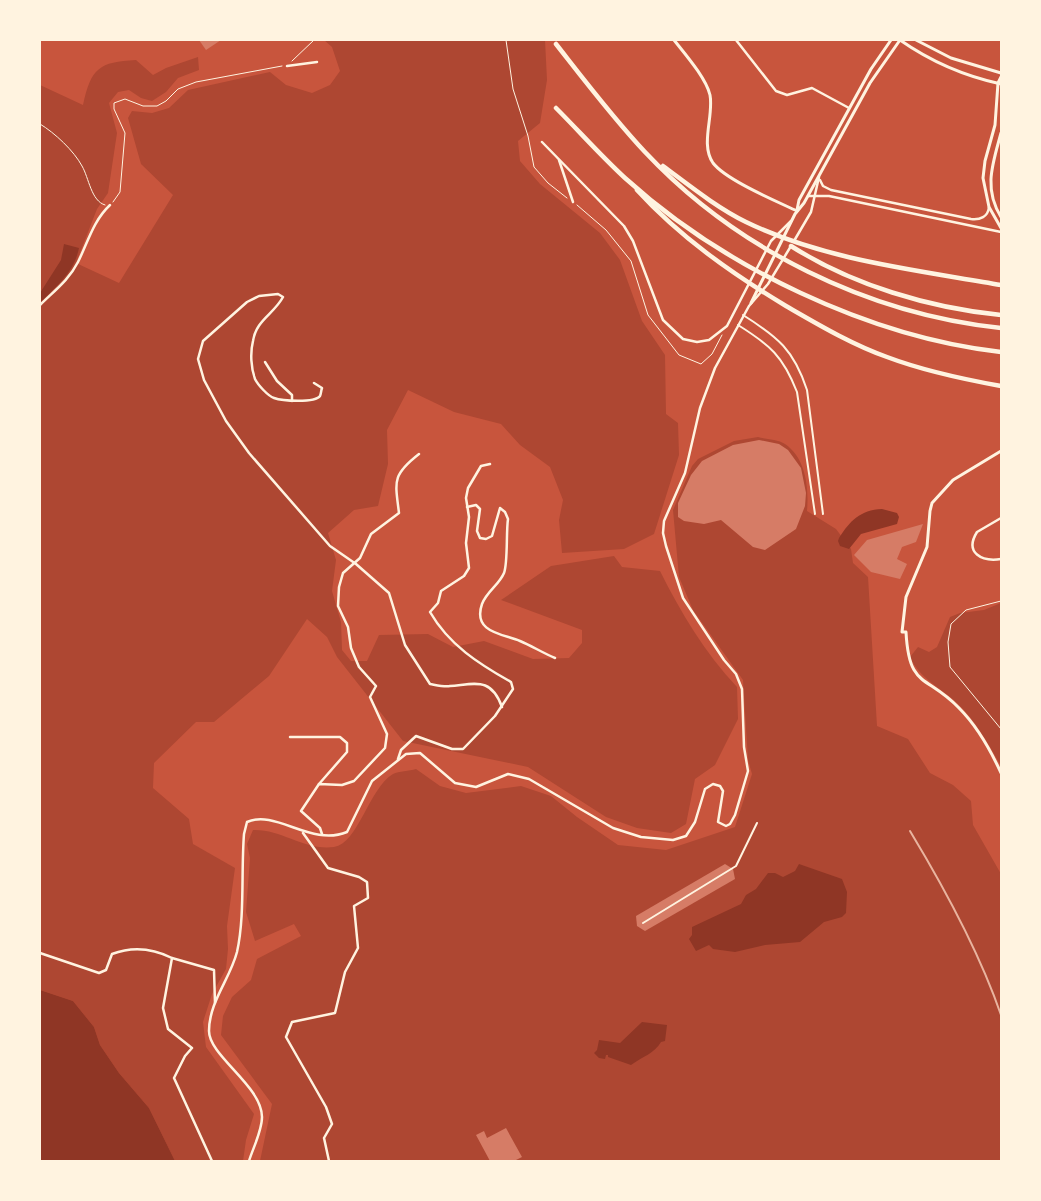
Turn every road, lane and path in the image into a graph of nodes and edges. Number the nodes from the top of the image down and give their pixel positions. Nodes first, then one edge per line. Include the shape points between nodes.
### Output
1 (314, 40) edge
2 (506, 40) edge
3 (674, 40) edge
4 (736, 40) edge
5 (891, 40) edge
6 (900, 40) edge
7 (916, 40) edge
8 (556, 44) dead end
9 (317, 62) dead end
10 (287, 66) junction
11 (1001, 72) edge
12 (1001, 77) edge
13 (1000, 83) edge
14 (556, 108) dead end
15 (849, 108) junction
16 (40, 124) edge
17 (1001, 133) edge
18 (542, 142) dead end
19 (646, 154) junction
20 (558, 159) junction
21 (820, 174) junction
22 (626, 178) junction
23 (816, 195) junction
24 (808, 196) junction
25 (573, 202) junction
26 (110, 205) junction
27 (989, 207) junction
28 (797, 211) junction
29 (1001, 217) edge
30 (793, 219) junction
31 (1001, 230) edge
32 (791, 246) junction
33 (1001, 284) edge
34 (750, 303) junction
35 (40, 305) edge
36 (743, 315) junction
37 (1001, 315) edge
38 (738, 325) junction
39 (728, 326) junction
40 (999, 328) edge
41 (1001, 352) edge
42 (265, 362) dead end
43 (314, 383) dead end
44 (1001, 386) edge
45 (292, 401) junction
46 (1001, 451) edge
47 (419, 454) dead end
48 (490, 464) dead end
49 (467, 506) junction
50 (815, 514) dead end
51 (823, 514) dead end
52 (1001, 518) edge
53 (1001, 559) edge
54 (354, 563) junction
55 (1001, 601) edge
56 (554, 658) dead end
57 (502, 707) junction
58 (1001, 729) edge
59 (290, 737) dead end
60 (397, 761) junction
61 (1001, 773) edge
62 (319, 784) junction
63 (757, 824) dead end
64 (302, 832) junction
65 (322, 834) junction
66 (643, 923) dead end
67 (40, 953) edge
68 (172, 958) junction
69 (215, 1004) junction
70 (212, 1161) edge
71 (248, 1161) edge
72 (329, 1161) edge

1 - 10 path
2 - 25 path via 513,89 534,167 548,184
3 - 28 street via 709,93 708,148 713,162 726,174
4 - 15 street via 776,91 787,95 812,88
5 - 15 street
6 - 13 street via 939,64
6 - 21 street via 870,83
7 - 11 street via 951,58
8 - 19 highway
9 - 10 street
10 - 26 path via 196,82 178,89 166,102 157,106 143,106 125,99 114,103 125,133 120,192
12 - 13 street
13 - 27 street via 995,125 984,166
14 - 22 highway
15 - 28 street via 799,200
16 - 26 path via 60,140 82,165 100,204
17 - 29 street via 990,181 993,200
18 - 20 street
19 - 33 highway via 714,203 752,225 808,245 876,262
19 - 40 highway via 701,204 793,264 886,303 959,322
20 - 25 street
20 - 39 street via 624,226 633,241 663,320 674,332 682,339 697,342 709,340
21 - 23 street
21 - 24 street
21 - 27 street via 820,182 828,190 924,211 976,220 986,216
22 - 41 highway via 685,224 782,283 880,323
22 - 44 highway via 668,223 725,267 838,336 929,370
23 - 24 street
23 - 31 street
23 - 32 street via 811,212
24 - 28 street
25 - 39 path via 606,230 631,261 648,315 679,355 701,364 712,354
26 - 35 street via 96,224 67,280
27 - 31 street
28 - 30 street
30 - 34 street
30 - 39 street via 771,241
32 - 34 street via 768,284
32 - 37 highway via 843,273 879,287 940,305
34 - 36 street
36 - 38 street
36 - 51 street via 779,340 801,370 808,390
38 - 50 street via 771,348 786,365 794,383
38 - 60 street via 706,391 688,461 662,533 683,598 736,674 742,689 748,771 730,824 726,826 718,822 723,791 716,784 705,789 692,831 673,840 641,837 613,828 529,779 508,774 476,787 455,783 420,753 406,754
42 - 45 street via 277,381 292,395
43 - 45 street via 322,388 320,396
45 - 54 street via 272,398 256,381 252,341 258,324 283,297 278,294 258,296 203,341 198,359 204,380 226,421 249,453 330,546
46 - 61 street via 953,480 932,503 927,547 908,589 902,625 902,632 906,632 907,657 913,671 961,711
47 - 54 street via 404,465 394,486 399,513 371,534 360,558
48 - 49 street via 481,466 468,488
49 - 56 street via 476,505 480,509 477,530 480,538 492,536 500,508 508,519 505,571 482,605 485,626 494,634 519,640
49 - 57 street via 469,568 464,576 441,591 438,603 430,612 442,631 465,654 511,682 513,690
52 - 53 street via 977,532 973,542 982,559
54 - 57 street via 389,593 405,645 430,684 449,686 472,682 484,685 497,694
54 - 62 street via 343,573 338,606 348,627 358,667 376,686 370,697 387,734 386,741 376,759 354,781
55 - 58 path via 966,610 950,624 948,642 950,667
57 - 60 street via 463,749 452,749 416,736 401,750
59 - 62 street via 340,737 347,743 347,752
60 - 65 street via 372,781 347,832
62 - 65 street via 301,811 320,828
63 - 66 street via 736,866
64 - 65 street
64 - 69 street via 275,821 256,818 247,822 237,951
64 - 72 street via 328,868 367,882 368,898 354,906 358,948 344,972 335,1013 292,1022 286,1037 326,1107 332,1124 324,1138
67 - 68 street via 99,972 106,970 112,954 126,948 155,950
68 - 69 street via 214,970
68 - 70 street via 163,1008 168,1029 192,1048 174,1078
69 - 71 street via 209,1033 214,1046 244,1080 261,1109 262,1118

